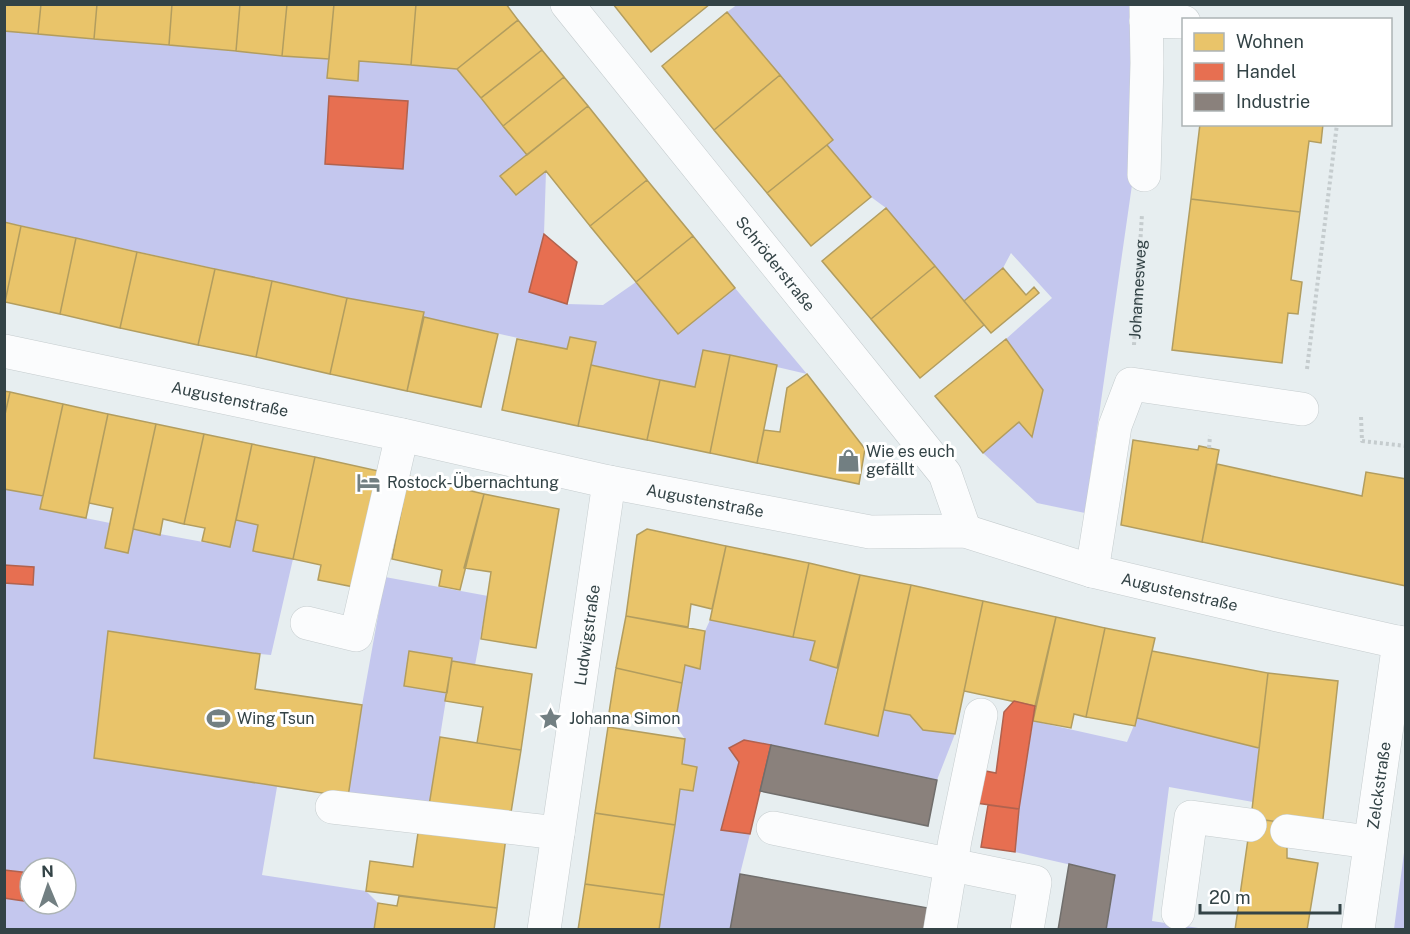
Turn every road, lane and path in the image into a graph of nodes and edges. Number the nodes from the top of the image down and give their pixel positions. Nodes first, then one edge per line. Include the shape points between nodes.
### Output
1 (567, 4) edge
2 (1146, 13) edge
3 (1182, 22) edge
4 (1337, 126) edge
5 (1144, 176) joint
6 (4, 351) edge
7 (1131, 384) junction
8 (1302, 409) joint
9 (1361, 417) dead end
10 (402, 435) junction
11 (1406, 446) edge
12 (609, 482) junction
13 (965, 531) junction
14 (1092, 571) junction
15 (307, 623) dead end
16 (1402, 643) edge
17 (981, 715) dead end
18 (332, 807) dead end
19 (1250, 825) dead end
20 (773, 828) dead end
21 (1287, 831) dead end
22 (558, 833) junction
23 (1369, 842) junction
24 (951, 865) junction
25 (1178, 914) dead end
26 (544, 930) edge
27 (940, 930) edge
28 (1027, 930) edge
29 (1358, 930) edge

1 - 13 street, Schröderstraße via 945,474
2 - 3 street
2 - 5 street
4 - 8 path
5 - 7 path, Johannesweg
6 - 10 street, Augustenstraße
7 - 8 street
7 - 14 street via 1115,426
9 - 11 path via 1362,441
10 - 12 street, Augustenstraße
10 - 15 street via 356,635
12 - 13 street, Augustenstraße via 870,532
12 - 22 street, Ludwigstraße
13 - 14 street, Augustenstraße
14 - 16 street, Augustenstraße
16 - 23 street, Zelckstraße
17 - 24 street
18 - 22 street
19 - 25 street via 1191,817
20 - 24 street
21 - 23 street
22 - 26 street, Ludwigstraße
23 - 29 street, Zelckstraße
24 - 27 street
24 - 28 street via 1035,882

